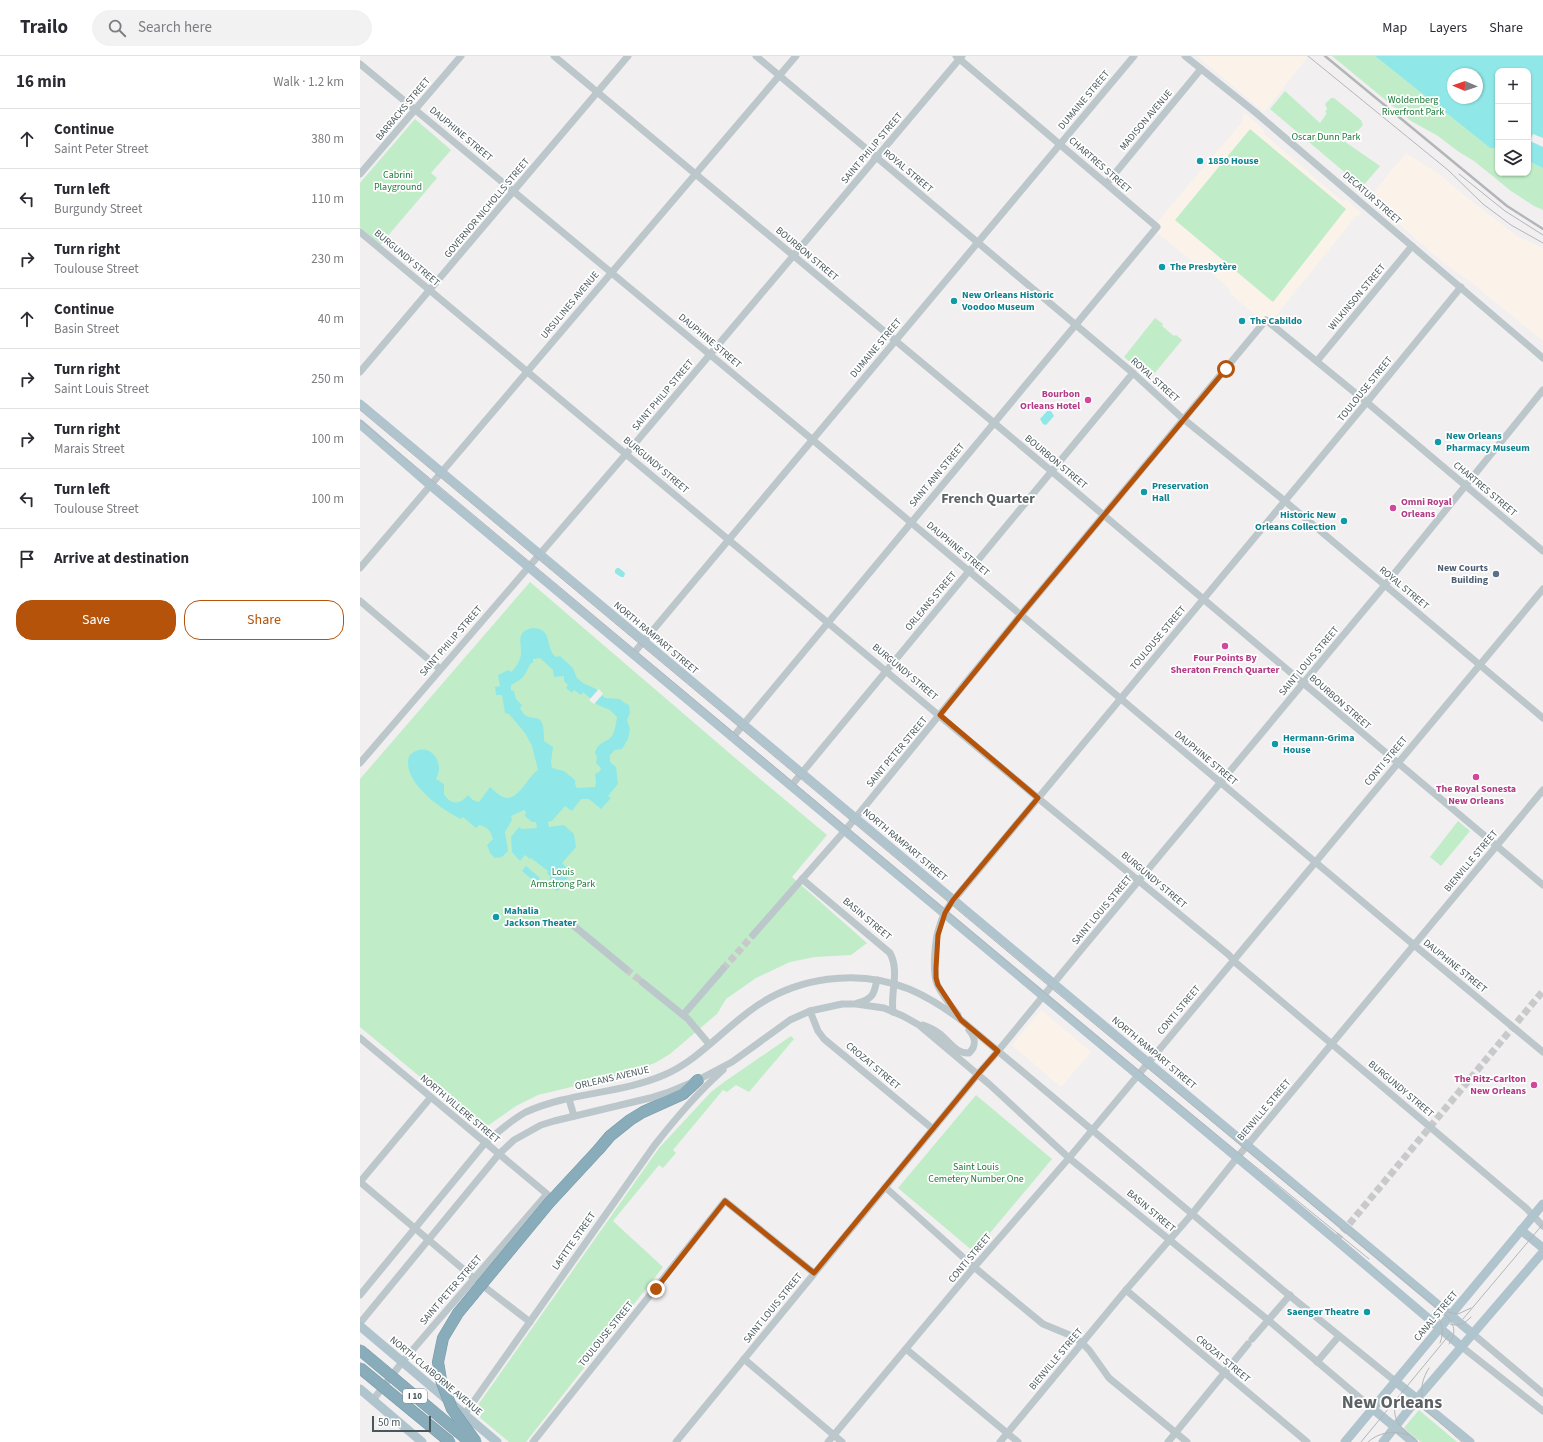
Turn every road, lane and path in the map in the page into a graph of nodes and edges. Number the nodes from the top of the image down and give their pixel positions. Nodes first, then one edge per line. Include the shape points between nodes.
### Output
1 (461, 56) edge
2 (554, 56) edge
3 (628, 56) edge
4 (756, 56) edge
5 (796, 56) edge
6 (1134, 56) edge
7 (1185, 56) edge
8 (959, 57) edge
9 (360, 64) edge
10 (1201, 69) junction
11 (779, 76) junction
12 (597, 92) junction
13 (416, 109) junction
14 (1060, 144) junction
15 (877, 158) junction
16 (360, 174) edge
17 (695, 174) junction
18 (1107, 183) junction
19 (514, 192) junction
20 (1157, 227) joint
21 (360, 232) edge
22 (978, 243) junction
23 (1412, 246) junction
24 (793, 256) junction
25 (611, 273) junction
26 (1461, 287) junction
27 (430, 290) junction
28 (1266, 320) joint
29 (1075, 325) junction
30 (896, 341) junction
31 (711, 355) junction
32 (1543, 358) edge
33 (1317, 361) junction
34 (528, 371) junction
35 (360, 372) edge
36 (1133, 373) junction
37 (1543, 390) edge
38 (1367, 402) junction
39 (360, 404) edge
40 (1185, 420) junction
41 (994, 423) junction
42 (360, 424) edge
43 (812, 439) junction
44 (626, 454) junction
45 (1051, 471) junction
46 (441, 472) junction
47 (430, 485) junction
48 (1466, 486) junction
49 (1285, 501) junction
50 (1104, 516) junction
51 (911, 523) junction
52 (729, 539) junction
53 (1543, 551) edge
54 (540, 554) junction
55 (529, 567) junction
56 (360, 568) edge
57 (969, 571) junction
58 (1385, 585) junction
59 (1543, 589) edge
60 (1203, 599) junction
61 (360, 601) edge
62 (1021, 615) junction
63 (828, 622) junction
64 (643, 641) junction
65 (633, 654) junction
66 (1480, 665) junction
67 (440, 669) junction
68 (887, 670) junction
69 (1303, 683) junction
70 (1120, 699) junction
71 (940, 715) junction
72 (1543, 718) edge
73 (743, 724) junction
74 (733, 737) junction
75 (363, 754) edge
76 (360, 762) edge
77 (1397, 764) junction
78 (801, 773) junction
79 (1220, 783) junction
80 (791, 786) junction
81 (1543, 790) edge
82 (1038, 798) junction
83 (855, 818) junction
84 (845, 830) junction
85 (1496, 846) junction
86 (1315, 862) junction
87 (802, 879) junction
88 (1139, 881) junction
89 (1543, 885) edge
90 (953, 900) junction
91 (945, 913) junction
92 (574, 926) dead end
93 (753, 935) tunnel mouth
94 (1414, 945) junction
95 (1233, 961) junction
96 (626, 969) tunnel mouth
97 (723, 969) tunnel mouth
98 (877, 980) junction
99 (642, 982) tunnel mouth
100 (893, 984) junction
101 (1053, 984) junction
102 (1042, 996) junction
103 (856, 1004) junction
104 (810, 1011) junction
105 (893, 1012) junction
106 (683, 1015) junction
107 (961, 1020) junction
108 (912, 1021) junction
109 (360, 1038) edge
110 (709, 1044) junction
111 (1332, 1044) junction
112 (998, 1051) junction
113 (1543, 1052) edge
114 (990, 1061) junction
115 (732, 1062) junction
116 (1148, 1063) junction
117 (978, 1074) junction
118 (1138, 1075) junction
119 (698, 1080) junction
120 (989, 1084) junction
121 (431, 1097) junction
122 (569, 1099) junction
123 (574, 1116) junction
124 (933, 1129) junction
125 (1092, 1130) junction
126 (485, 1143) junction
127 (1247, 1146) junction
128 (499, 1154) junction
129 (1069, 1158) junction
130 (1236, 1158) junction
131 (360, 1182) edge
132 (885, 1187) junction
133 (547, 1194) joint
134 (1543, 1204) edge
135 (1192, 1214) junction
136 (1534, 1216) junction
137 (1543, 1226) edge
138 (415, 1228) junction
139 (1522, 1230) junction
140 (428, 1239) junction
141 (1169, 1241) junction
142 (1543, 1248) edge
143 (1543, 1252) edge
144 (974, 1267) junction
145 (814, 1273) junction
146 (475, 1279) junction
147 (1126, 1290) junction
148 (360, 1295) edge
149 (1290, 1295) junction
150 (1450, 1315) junction
151 (1268, 1320) junction
152 (530, 1322) junction
153 (360, 1323) edge
154 (360, 1326) edge
155 (1439, 1329) junction
156 (1473, 1334) junction
157 (1339, 1336) junction
158 (1082, 1343) junction
159 (1462, 1348) junction
160 (906, 1349) junction
161 (360, 1350) edge
162 (744, 1359) junction
163 (403, 1361) junction
164 (1317, 1362) junction
165 (360, 1368) edge
166 (1224, 1373) junction
167 (1395, 1382) junction
168 (360, 1389) edge
169 (1543, 1393) edge
170 (1418, 1399) junction
171 (373, 1400) junction
172 (1373, 1409) junction
173 (1543, 1411) edge
174 (464, 1414) junction
175 (1395, 1427) junction
176 (1007, 1433) junction
177 (1176, 1433) junction
178 (834, 1435) junction
179 (422, 1442) edge
180 (444, 1442) edge
181 (450, 1442) edge
182 (470, 1442) edge
183 (476, 1442) edge
184 (497, 1442) edge
185 (533, 1442) edge
186 (676, 1442) edge
187 (828, 1442) edge
188 (842, 1442) edge
189 (1000, 1442) edge
190 (1018, 1442) edge
191 (1168, 1442) edge
192 (1187, 1442) edge
193 (1307, 1442) edge
194 (1345, 1442) edge
195 (1383, 1442) edge
196 (1413, 1442) edge
197 (1470, 1442) edge

1 - 13 street, BARRACKS STREET
2 - 12 street, BOURBON STREET
3 - 12 street, GOVERNOR NICHOLLS STREET
4 - 11 street, ROYAL STREET
5 - 11 street, URSULINES AVENUE
6 - 14 street, DUMAINE STREET
7 - 10 street, DECATUR STREET
8 - 14 street, CHARTRES STREET
8 - 15 street, SAINT PHILIP STREET
9 - 13 street, DAUPHINE STREET
10 - 18 street, MADISON AVENUE
10 - 23 street, DECATUR STREET
11 - 15 street, ROYAL STREET
11 - 17 street, URSULINES AVENUE
12 - 17 street, BOURBON STREET
12 - 19 street, GOVERNOR NICHOLLS STREET
13 - 16 street, BARRACKS STREET
13 - 19 street, DAUPHINE STREET
14 - 18 street, CHARTRES STREET
14 - 22 street, DUMAINE STREET
15 - 22 street, ROYAL STREET
15 - 24 street, SAINT PHILIP STREET
17 - 24 street, BOURBON STREET
17 - 25 street, URSULINES AVENUE
18 - 20 street, CHARTRES STREET
19 - 25 street, DAUPHINE STREET
19 - 27 street, GOVERNOR NICHOLLS STREET
20 - 29 street, SAINT ANN STREET
21 - 27 street, BURGUNDY STREET
22 - 29 street, ROYAL STREET
22 - 30 street, DUMAINE STREET
23 - 26 street, DECATUR STREET
23 - 33 street, WILKINSON STREET
24 - 30 street, BOURBON STREET
24 - 31 street, SAINT PHILIP STREET
25 - 31 street, DAUPHINE STREET
25 - 34 street, URSULINES AVENUE
26 - 32 street, DECATUR STREET
26 - 38 street, TOULOUSE STREET
27 - 34 street, BURGUNDY STREET
27 - 35 street, GOVERNOR NICHOLLS STREET
28 - 33 street, CHARTRES STREET
28 - 40 street, SAINT PETER STREET
29 - 36 street, ROYAL STREET
29 - 41 street, SAINT ANN STREET
30 - 41 street, BOURBON STREET
30 - 43 street, DUMAINE STREET
31 - 43 street, DAUPHINE STREET
31 - 44 street, SAINT PHILIP STREET
33 - 38 street, CHARTRES STREET
34 - 44 street, BURGUNDY STREET
34 - 46 street, URSULINES AVENUE
36 - 40 street, ROYAL STREET
36 - 45 street, ORLEANS STREET
37 - 48 street, SAINT LOUIS STREET
38 - 48 street, CHARTRES STREET
38 - 49 street, TOULOUSE STREET
39 - 46 main road, NORTH RAMPART STREET
40 - 49 street, ROYAL STREET
40 - 50 street, SAINT PETER STREET
41 - 45 street, BOURBON STREET
41 - 51 street, SAINT ANN STREET
42 - 47 main road
43 - 51 street, DAUPHINE STREET
43 - 52 street, DUMAINE STREET
44 - 52 street, BURGUNDY STREET
44 - 54 street, SAINT PHILIP STREET
45 - 50 street, BOURBON STREET
45 - 57 street, ORLEANS STREET
46 - 47 street, URSULINES AVENUE
46 - 54 main road, NORTH RAMPART STREET
47 - 55 main road
47 - 56 street, URSULINES AVENUE
48 - 53 street, CHARTRES STREET
48 - 58 street, SAINT LOUIS STREET
49 - 58 street, ROYAL STREET
49 - 60 street, TOULOUSE STREET
50 - 60 street, BOURBON STREET
50 - 62 street, SAINT PETER STREET
51 - 57 street, DAUPHINE STREET
51 - 63 street, SAINT ANN STREET
52 - 63 street, BURGUNDY STREET
52 - 64 street, DUMAINE STREET
54 - 55 street, SAINT PHILIP STREET
54 - 64 main road, NORTH RAMPART STREET
55 - 65 main road
55 - 67 street, SAINT PHILIP STREET
57 - 62 street, DAUPHINE STREET
57 - 68 street, ORLEANS STREET
58 - 66 street, ROYAL STREET
58 - 69 street, SAINT LOUIS STREET
59 - 66 street, CONTI STREET
60 - 69 street, BOURBON STREET
60 - 70 street, TOULOUSE STREET
61 - 67 street
62 - 70 street, DAUPHINE STREET
62 - 71 street, SAINT PETER STREET
63 - 68 street, BURGUNDY STREET
63 - 73 street, SAINT ANN STREET
64 - 65 street, DUMAINE STREET
64 - 73 main road, NORTH RAMPART STREET
65 - 74 main road
66 - 72 street, ROYAL STREET
66 - 77 street, CONTI STREET
67 - 75 street, SAINT PHILIP STREET
68 - 71 street, BURGUNDY STREET
68 - 78 street, ORLEANS STREET
69 - 77 street, BOURBON STREET
69 - 79 street, SAINT LOUIS STREET
70 - 79 street, DAUPHINE STREET
70 - 82 street, TOULOUSE STREET
71 - 82 street, BURGUNDY STREET
71 - 83 street, SAINT PETER STREET
73 - 74 street, SAINT ANN STREET
73 - 78 main road, NORTH RAMPART STREET
74 - 80 main road
75 - 76 street, SAINT PHILIP STREET
77 - 85 street, BOURBON STREET
77 - 86 street, CONTI STREET
78 - 80 street, ORLEANS STREET
78 - 83 main road, NORTH RAMPART STREET
79 - 86 street, DAUPHINE STREET
79 - 88 street, SAINT LOUIS STREET
80 - 84 main road
81 - 85 street, BIENVILLE STREET
82 - 88 street, BURGUNDY STREET
82 - 90 street, TOULOUSE STREET
83 - 84 street, SAINT PETER STREET
83 - 90 main road, NORTH RAMPART STREET
84 - 87 street, SAINT PETER STREET
84 - 91 main road
85 - 89 street, BOURBON STREET
85 - 94 street, BIENVILLE STREET
86 - 94 street, DAUPHINE STREET
86 - 95 street, CONTI STREET
87 - 93 street, SAINT PETER STREET
87 - 100 street, BASIN STREET via 890,954 894,961
88 - 95 street, BURGUNDY STREET
88 - 101 street, SAINT LOUIS STREET
90 - 91 street, TOULOUSE STREET
90 - 101 main road, NORTH RAMPART STREET
91 - 102 main road
91 - 107 street, TOULOUSE STREET via 938,935 936,978
92 - 96 street
94 - 111 street, BIENVILLE STREET
94 - 113 street, DAUPHINE STREET
95 - 111 street, BURGUNDY STREET
95 - 116 street, CONTI STREET
97 - 106 street
98 - 100 street, ORLEANS AVENUE
98 - 103 street via 871,997
98 - 110 street, ORLEANS AVENUE via 838,978 794,987 776,994 752,1009
99 - 106 street
100 - 105 street, BASIN STREET
100 - 107 street, ORLEANS AVENUE via 922,995
101 - 102 street, SAINT LOUIS STREET
101 - 116 main road, NORTH RAMPART STREET
102 - 112 street, SAINT LOUIS STREET
102 - 118 main road
103 - 104 street via 832,1005
103 - 105 street via 884,1008
104 - 115 street via 790,1020
104 - 124 street, CROZAT STREET via 824,1039
105 - 108 street
106 - 110 street
107 - 108 street via 974,1036 974,1046 969,1053 959,1052 940,1034
107 - 112 street
108 - 117 street, BASIN STREET
109 - 121 street, NORTH VILLERE STREET
110 - 122 street, ORLEANS AVENUE via 664,1075
111 - 127 street, BIENVILLE STREET
111 - 136 street, BURGUNDY STREET
112 - 114 street, SAINT LOUIS STREET
112 - 125 street
114 - 117 street, SAINT LOUIS STREET
114 - 120 street via 987,1076
115 - 119 street
115 - 152 street, LAFITTE STREET via 707,1084 654,1146
116 - 118 street, CONTI STREET
116 - 127 main road, NORTH RAMPART STREET
117 - 120 street, BASIN STREET
117 - 124 street, SAINT LOUIS STREET
118 - 125 street, CONTI STREET
118 - 130 main road
119 - 123 street via 650,1098
119 - 183 highway, bridge via 683,1094 643,1112 610,1136 458,1313 443,1338 438,1362 441,1380 452,1409
120 - 129 street, BASIN STREET
121 - 126 street, NORTH VILLERE STREET
121 - 131 street
122 - 123 street
122 - 126 street, ORLEANS AVENUE via 526,1112 509,1122
123 - 128 street via 529,1131
124 - 132 street, SAINT LOUIS STREET
125 - 129 street, CONTI STREET
125 - 135 street
126 - 128 street, NORTH VILLERE STREET
126 - 138 street, ORLEANS AVENUE
127 - 130 street, BIENVILLE STREET
127 - 150 main road, NORTH RAMPART STREET
128 - 133 street, NORTH VILLERE STREET
128 - 140 street
129 - 141 street, BASIN STREET
129 - 144 street, CONTI STREET
130 - 135 street, BIENVILLE STREET
130 - 155 main road
131 - 138 street
132 - 144 street
132 - 145 street, SAINT LOUIS STREET
133 - 146 street, SAINT PETER STREET
134 - 136 main road, CANAL STREET
135 - 141 street, BIENVILLE STREET
135 - 149 street
136 - 137 street, BURGUNDY STREET
136 - 139 main road, CANAL STREET
138 - 140 street
138 - 148 street, ORLEANS AVENUE
139 - 142 main road
139 - 150 main road, CANAL STREET
140 - 146 street
140 - 153 street
141 - 147 street, BIENVILLE STREET
141 - 151 street, BASIN STREET
143 - 156 main road
144 - 158 street via 1043,1324
144 - 160 street, CONTI STREET
145 - 162 street, SAINT LOUIS STREET
145 - 185 street, TOULOUSE STREET via 725,1201
146 - 152 street
146 - 163 street, SAINT PETER STREET
147 - 158 street, BIENVILLE STREET
147 - 166 street, CROZAT STREET
149 - 151 street
149 - 157 street
150 - 155 main road, CANAL STREET
150 - 156 main road, NORTH RAMPART STREET
151 - 164 street, BASIN STREET
151 - 166 street
152 - 174 street, LAFITTE STREET
154 - 163 main road, NORTH CLAIBORNE AVENUE
155 - 159 main road
155 - 167 main road, CANAL STREET
156 - 159 main road
156 - 169 street
157 - 164 street
157 - 167 street
158 - 176 street, BIENVILLE STREET
158 - 177 street via 1109,1378
159 - 170 main road
159 - 173 street
160 - 176 street
160 - 178 street, CONTI STREET
161 - 182 highway, I 10, bridge
162 - 178 street
162 - 186 street, SAINT LOUIS STREET
163 - 171 street, SAINT PETER STREET
163 - 174 main road, NORTH CLAIBORNE AVENUE
164 - 172 street, BASIN STREET
165 - 181 highway, I 10, bridge
166 - 177 street
166 - 193 street, CROZAT STREET
167 - 170 main road
167 - 172 main road, CANAL STREET
168 - 171 main road
170 - 175 main road
170 - 197 main road
171 - 179 main road
172 - 175 main road
172 - 194 main road, CANAL STREET
174 - 180 street, LAFITTE STREET
174 - 184 main road, NORTH CLAIBORNE AVENUE
175 - 195 main road
175 - 196 main road
176 - 189 street, BIENVILLE STREET
176 - 190 street
177 - 191 street
177 - 192 street
178 - 187 street, CONTI STREET
178 - 188 street

